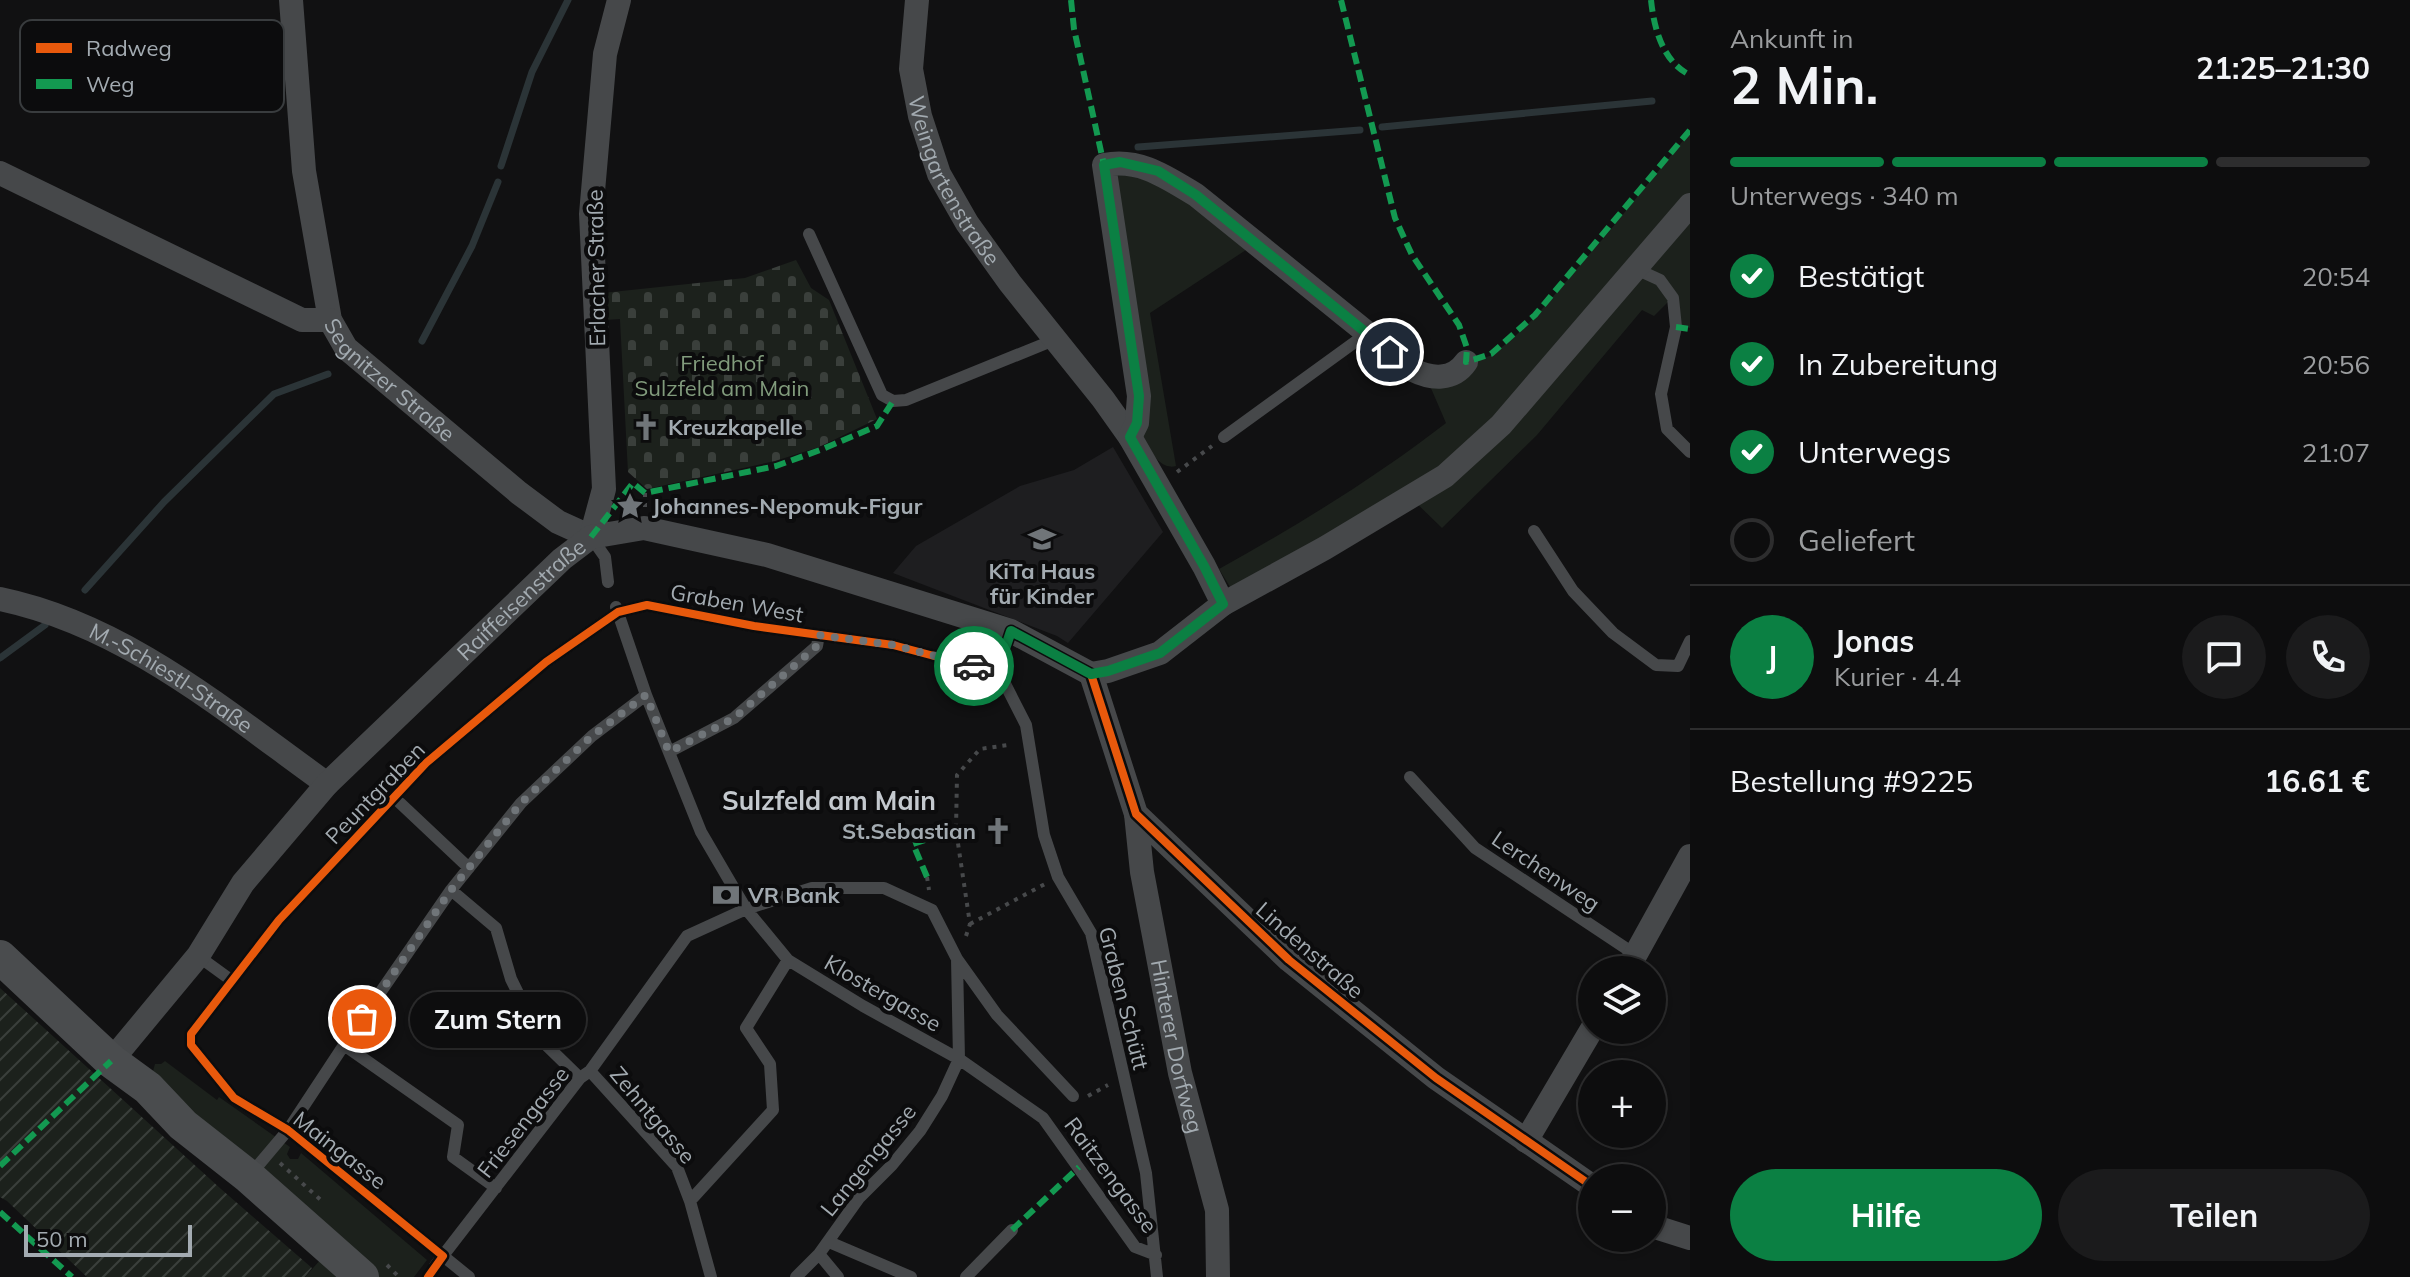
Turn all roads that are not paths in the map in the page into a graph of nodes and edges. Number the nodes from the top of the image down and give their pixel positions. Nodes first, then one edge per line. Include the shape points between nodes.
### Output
1 (291, 0) edge
2 (619, 0) edge
3 (917, 0) edge
4 (0, 173) edge
5 (1690, 205) edge
6 (809, 234) dead end
7 (1636, 269) junction
8 (330, 320) junction
9 (1366, 334) junction
10 (1054, 340) junction
11 (1466, 362) dead end
12 (1130, 437) junction
13 (1224, 437) road end
14 (1690, 452) edge
15 (1534, 531) dead end
16 (591, 537) junction
17 (608, 582) dead end
18 (0, 599) edge
19 (1223, 604) junction
20 (617, 609) junction
21 (1011, 631) junction
22 (819, 635) junction
23 (1690, 641) edge
24 (998, 670) junction
25 (1091, 674) junction
26 (646, 695) junction
27 (669, 752) junction
28 (1410, 777) dead end
29 (327, 784) junction
30 (400, 803) dead end
31 (1136, 814) junction
32 (1690, 856) edge
33 (469, 868) junction
34 (451, 890) junction
35 (746, 909) junction
36 (198, 956) junction
37 (1623, 956) edge
38 (1634, 956) edge
39 (0, 957) edge
40 (957, 959) junction
41 (788, 960) junction
42 (231, 980) junction
43 (191, 1034) joint
44 (1583, 1044) edge
45 (344, 1045) junction
46 (959, 1059) junction
47 (111, 1061) junction
48 (585, 1075) junction
49 (1073, 1096) road end
50 (288, 1130) junction
51 (1526, 1141) junction
52 (1578, 1176) edge
53 (249, 1177) junction
54 (496, 1188) junction
55 (690, 1201) junction
56 (1012, 1230) dead end
57 (1666, 1230) edge
58 (1690, 1238) edge
59 (829, 1242) junction
60 (819, 1254) junction
61 (1156, 1255) junction
62 (439, 1261) junction
63 (362, 1277) edge
64 (469, 1277) edge
65 (711, 1277) edge
66 (796, 1277) edge
67 (838, 1277) edge
68 (911, 1277) edge
69 (966, 1277) edge
70 (1157, 1277) edge
71 (1218, 1277) edge

1 - 8 street via 304,171
2 - 16 street, Erlacher Straße via 605,54 591,214 604,489
3 - 10 street, Weingartenstraße via 911,69 939,174 967,223
4 - 8 street, Segnitzer Straße via 302,320
5 - 7 street
6 - 10 lane via 882,395 893,401
7 - 14 lane via 1660,280 1673,298 1676,327 1661,394 1667,429
7 - 19 street via 1501,425 1445,476
8 - 16 street, Segnitzer Straße via 346,348 519,493 558,522
9 - 11 street via 1428,377 1453,373
9 - 12 street via 1196,195 1158,171 1120,162 1104,165 1139,396
9 - 13 lane
10 - 12 street, Weingartenstraße
12 - 19 street, Weingartenstraße
15 - 23 lane via 1573,591 1613,633 1656,665 1678,666
16 - 17 lane via 605,557
16 - 21 street, Raiffeisenstraße via 644,528 767,555
16 - 29 street, Raiffeisenstraße
18 - 29 street, M.-Schiestl-Straße via 100,631 183,680
19 - 25 street via 1160,653
20 - 22 lane, Graben West via 647,605
20 - 26 lane, Klostergasse
20 - 42 lane, Peuntgraben via 426,763 279,920
21 - 24 lane
21 - 25 street, Raiffeisenstraße
22 - 24 lane, Graben West via 893,645
22 - 27 lane via 817,646 734,718
24 - 61 lane, Graben Schütt via 1026,725 1044,835 1058,877 1091,933 1146,1173
25 - 31 street, Lindenstraße
26 - 27 lane, Klostergasse
26 - 33 lane via 592,736 521,803
27 - 35 lane, Klostergasse via 701,832
28 - 37 lane, Lerchenweg via 1475,848
29 - 36 street, Raiffeisenstraße via 243,883
30 - 33 lane
31 - 51 street, Lindenstraße via 1289,960 1436,1078
31 - 71 street, Hinterer Dorfweg via 1180,1073 1217,1210
32 - 38 street
33 - 34 lane
34 - 45 lane
34 - 48 lane, Zehntgasse via 496,928 511,979 541,1040
35 - 40 lane, Friesengasse via 812,888 884,888 932,910
35 - 41 lane, Klostergasse
35 - 48 lane, Friesengasse via 687,936
36 - 42 lane
36 - 47 street, Raiffeisenstraße
39 - 47 main road
40 - 46 lane
40 - 49 lane, Friesengasse via 997,1015
41 - 46 lane, Klostergasse
41 - 55 lane via 746,1028 770,1064 773,1110
42 - 43 lane, Peuntgraben
43 - 50 lane, Maingasse via 191,1045 234,1098
44 - 51 street
45 - 50 lane
45 - 54 lane via 458,1125 453,1157
46 - 59 lane, Langengasse via 920,1131 859,1198
46 - 61 lane, Raitzengasse via 1043,1118 1135,1247
47 - 53 main road
48 - 54 lane, Friesengasse
48 - 55 lane, Zehntgasse via 677,1167
50 - 53 lane
50 - 62 lane, Maingasse
51 - 52 street, Lindenstraße
53 - 63 main road
54 - 62 lane, Friesengasse
55 - 65 lane, Zehntgasse
56 - 69 lane
57 - 58 street
59 - 60 lane, Langengasse
59 - 68 lane
60 - 66 lane, Langengasse
60 - 67 lane
61 - 70 lane, Graben Schütt
62 - 64 lane, Maingasse

